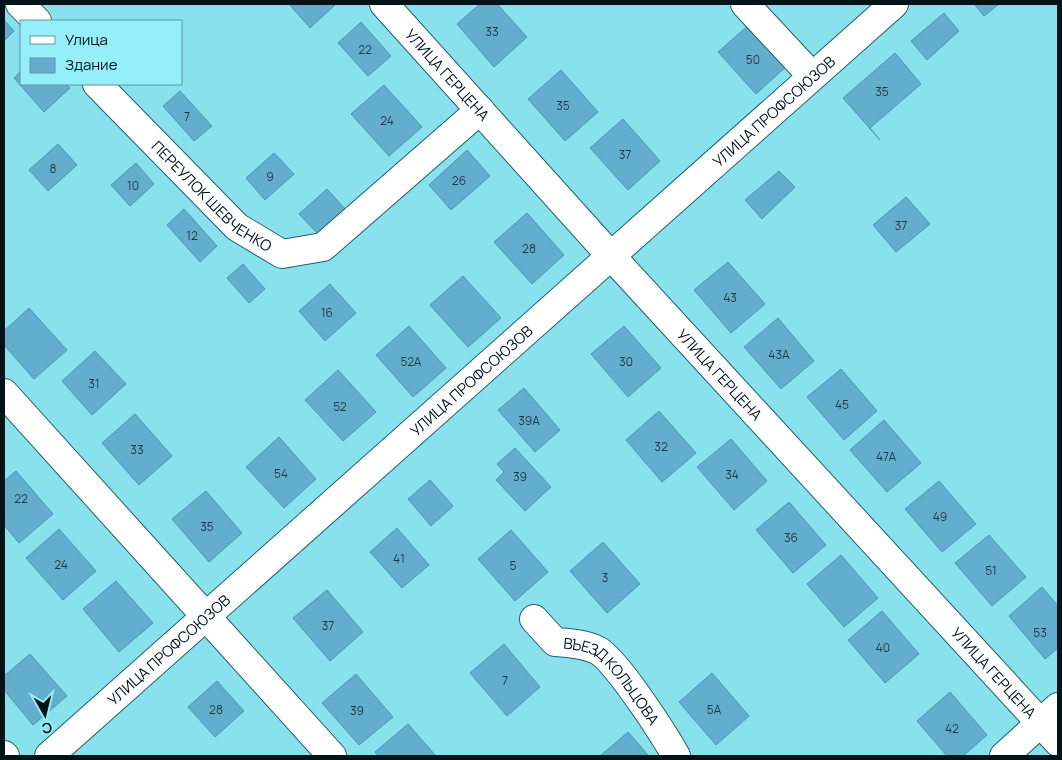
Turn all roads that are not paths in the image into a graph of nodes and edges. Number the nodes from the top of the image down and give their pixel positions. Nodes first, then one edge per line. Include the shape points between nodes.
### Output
1 (20, 4) edge
2 (384, 4) edge
3 (745, 4) edge
4 (894, 4) edge
5 (36, 20) edge
6 (812, 76) junction
7 (98, 85) edge
8 (480, 110) junction
9 (610, 256) junction
10 (4, 393) edge
11 (204, 617) junction
12 (534, 619) dead end
13 (1052, 724) edge
14 (49, 756) edge
15 (332, 756) edge
16 (676, 756) edge
17 (1004, 756) edge

1 - 5 street
2 - 8 street, УЛИЦА ГЕРЦЕНА
3 - 6 street
4 - 6 street, УЛИЦА ПРОФСОЮЗОВ
6 - 9 street, УЛИЦА ПРОФСОЮЗОВ
7 - 8 street, ПЕРЕУЛОК ШЕВЧЕНКО via 236,227 282,254 323,247
8 - 9 street, УЛИЦА ГЕРЦЕНА
9 - 11 street, УЛИЦА ПРОФСОЮЗОВ
9 - 13 street, УЛИЦА ГЕРЦЕНА
10 - 11 street
11 - 14 street, УЛИЦА ПРОФСОЮЗОВ
11 - 15 street
12 - 16 street, ВЪЕЗД КОЛЬЦОВА via 555,642 599,651 618,671
13 - 17 street

